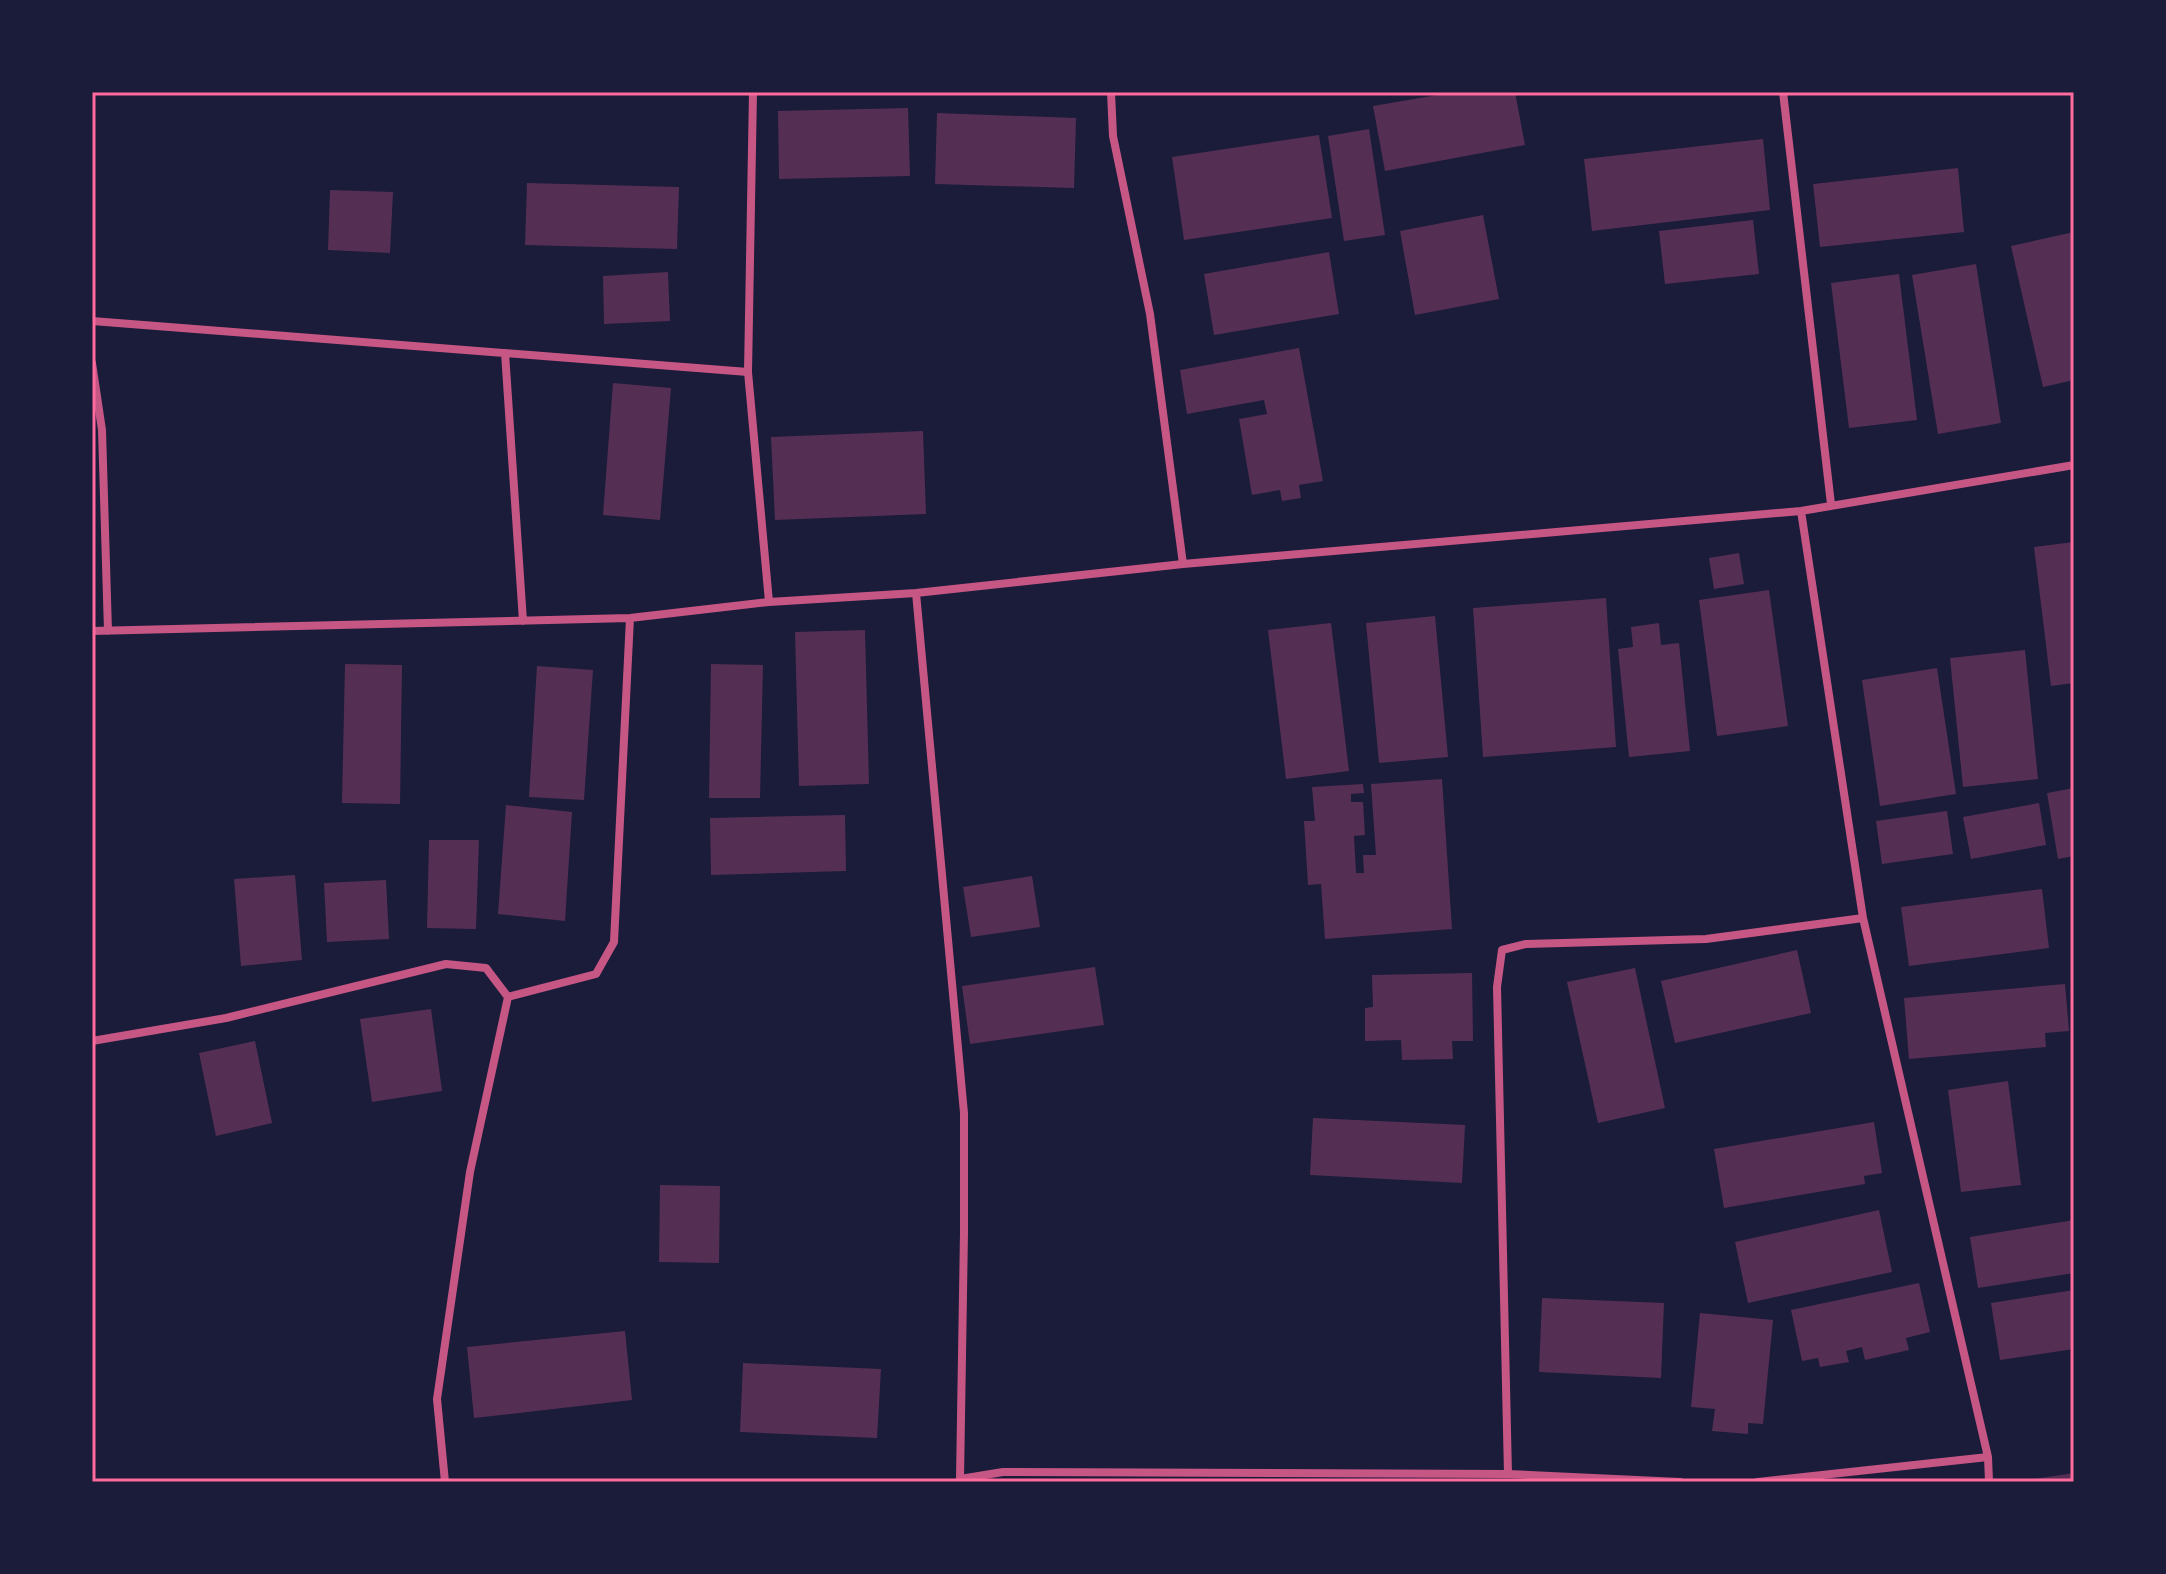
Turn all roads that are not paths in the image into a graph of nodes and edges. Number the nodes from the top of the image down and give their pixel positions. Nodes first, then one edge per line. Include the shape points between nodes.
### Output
1 (753, 92) edge
2 (1111, 92) edge
3 (1783, 92) edge
4 (92, 321) edge
5 (505, 353) junction
6 (92, 363) edge
7 (748, 372) junction
8 (2074, 465) edge
9 (1831, 504) junction
10 (1801, 511) junction
11 (1183, 564) junction
12 (916, 593) junction
13 (769, 602) junction
14 (630, 618) junction
15 (523, 621) junction
16 (92, 631) edge
17 (108, 631) junction
18 (1863, 918) junction
19 (508, 997) junction
20 (92, 1041) edge
21 (1988, 1457) junction
22 (1508, 1474) junction
23 (960, 1480) edge
24 (445, 1482) edge
25 (1680, 1482) edge
26 (1758, 1482) edge
27 (1989, 1482) edge

1 - 7 street
2 - 11 street via 1113,136 1150,314
3 - 9 street
4 - 5 street
5 - 7 street
5 - 15 street
6 - 17 street via 102,430
7 - 13 street
8 - 9 street
9 - 10 street
10 - 11 street
10 - 18 street
11 - 12 street
12 - 13 street
12 - 23 street via 964,1113
13 - 14 street
14 - 15 street
14 - 19 street via 614,942 596,974
15 - 17 street
16 - 17 street
18 - 21 street
18 - 22 street via 1706,939 1526,944 1502,950 1497,987
19 - 20 street via 486,968 446,964 226,1018
19 - 24 street via 470,1172 437,1399
21 - 26 street
21 - 27 street
22 - 23 street via 1003,1472
22 - 25 street

